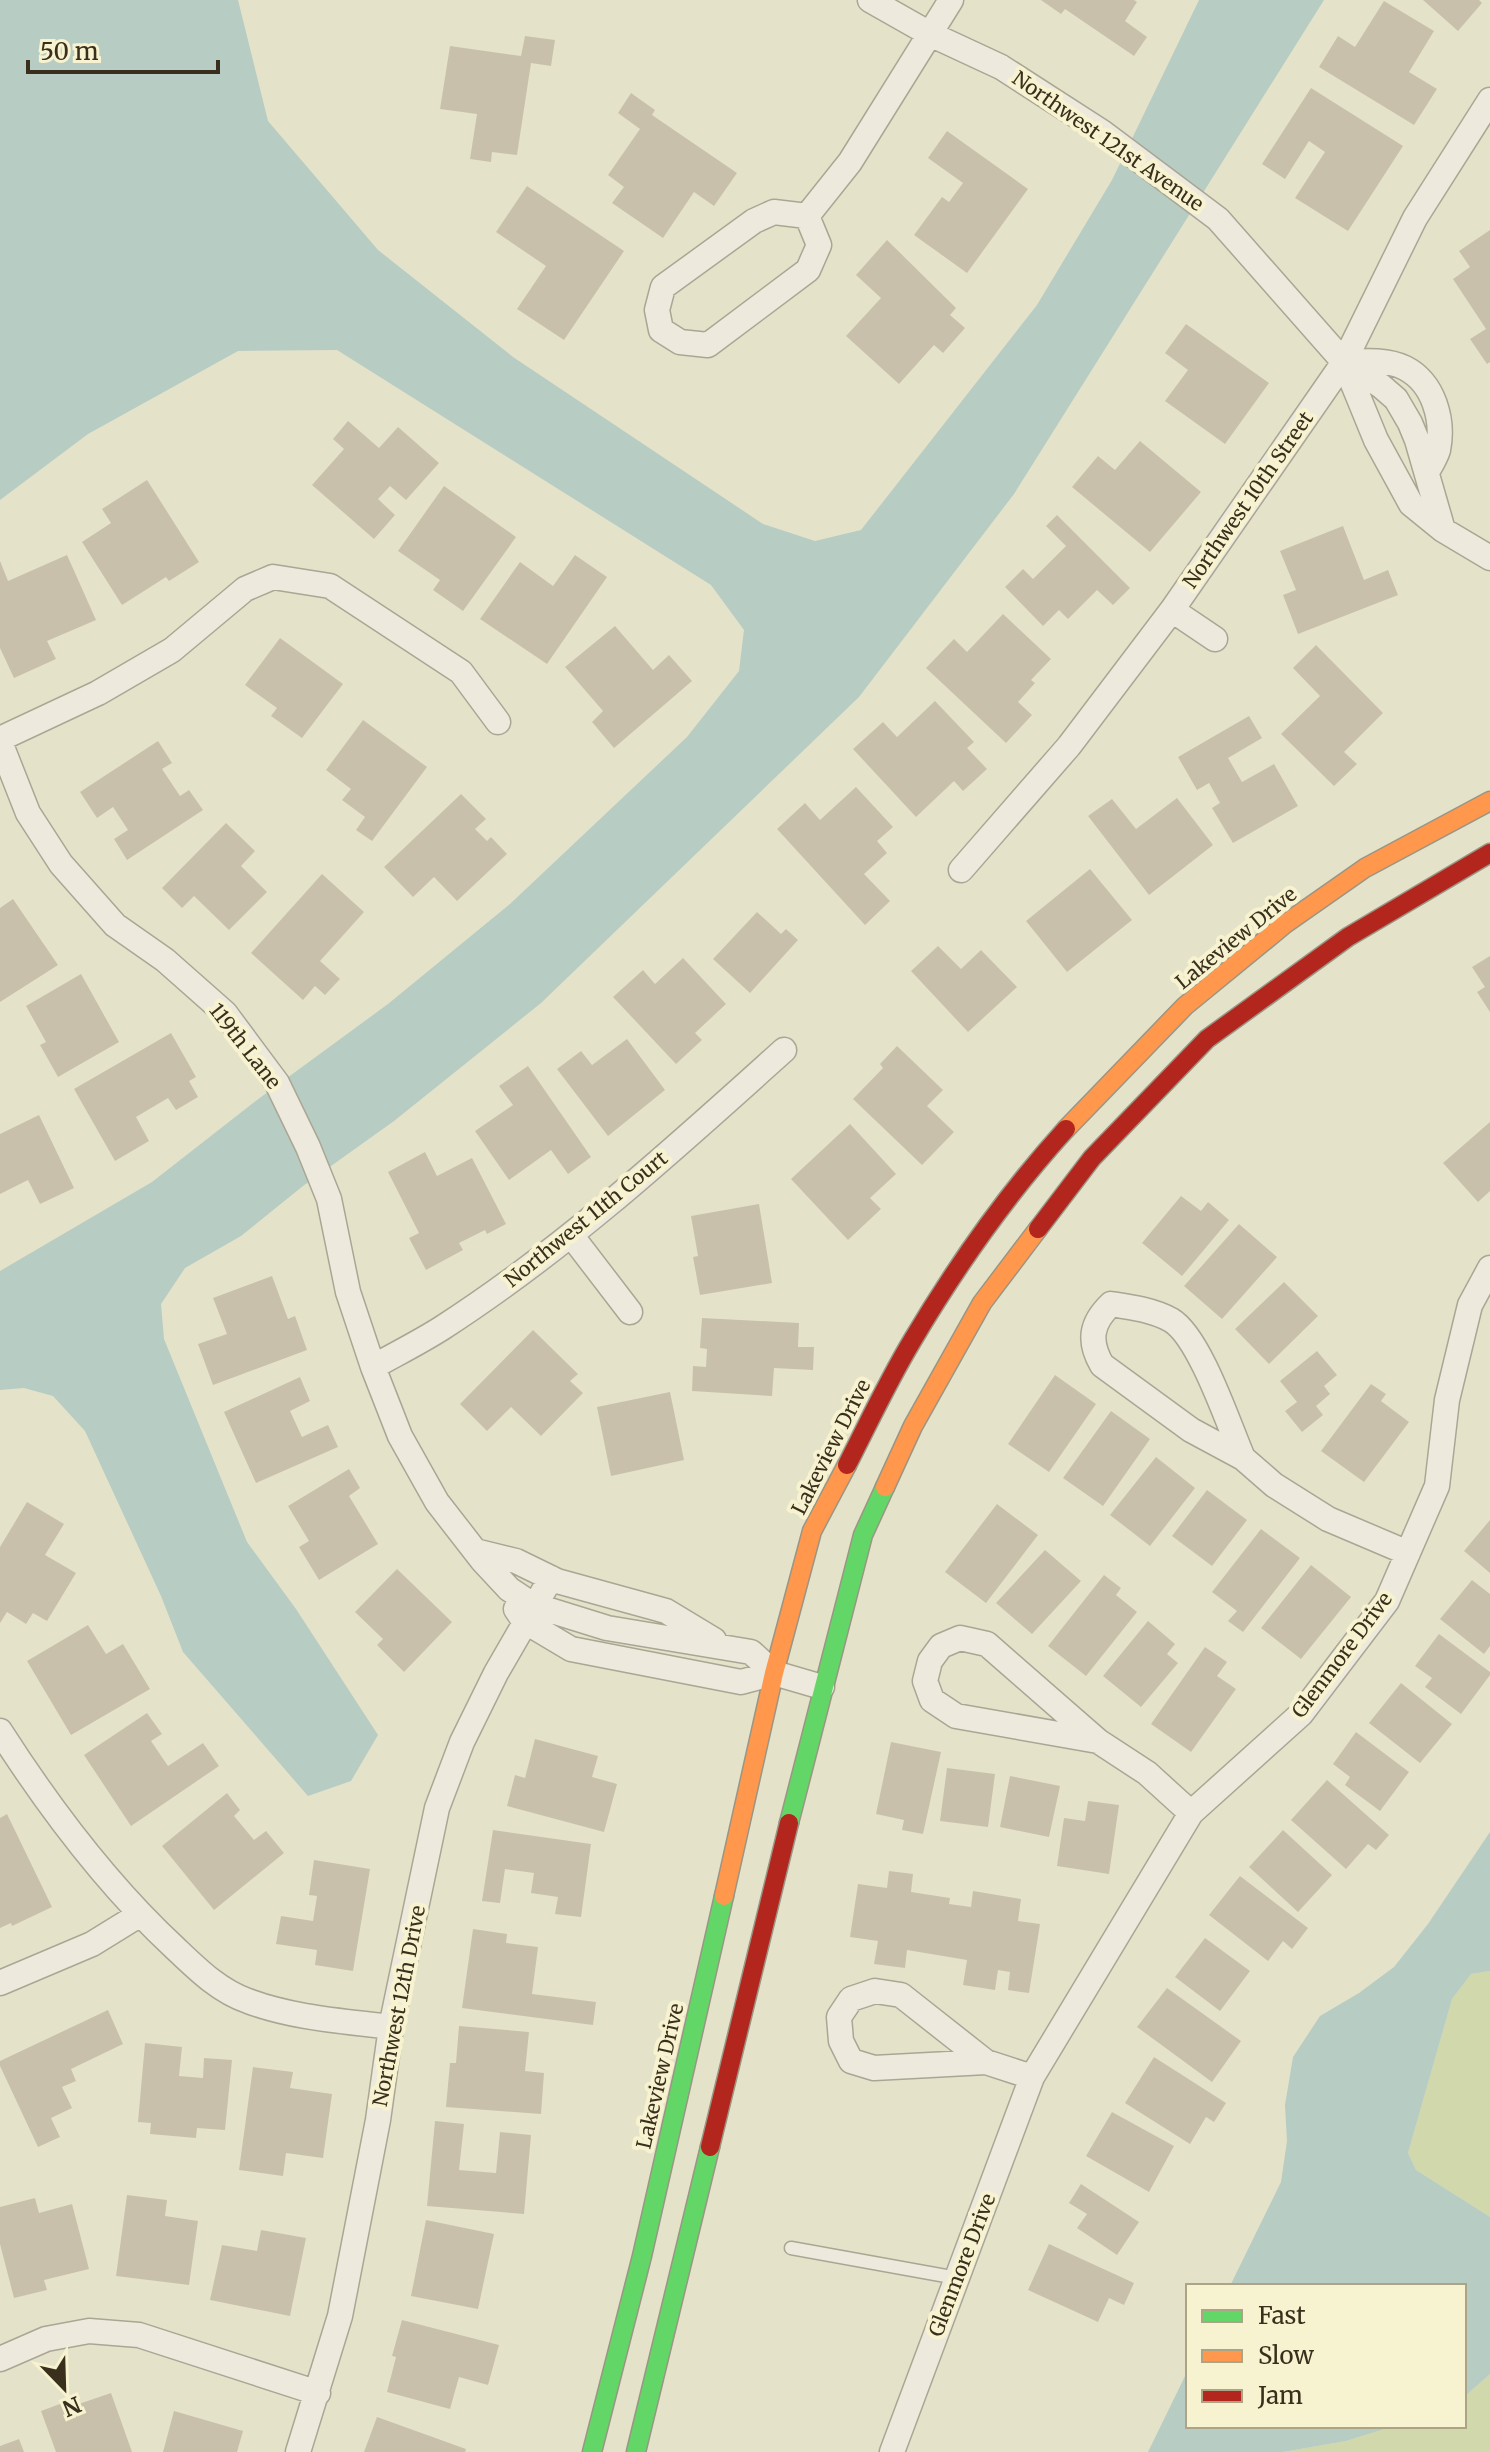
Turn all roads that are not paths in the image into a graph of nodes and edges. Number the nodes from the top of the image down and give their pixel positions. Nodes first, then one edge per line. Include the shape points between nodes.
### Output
1 (870, 0) edge
2 (951, 0) edge
3 (930, 34) junction
4 (1490, 100) edge
5 (1483, 129) edge
6 (807, 216) junction
7 (1344, 362) junction
8 (1443, 530) junction
9 (1490, 558) edge
10 (1172, 610) junction
11 (1215, 639) dead end
12 (498, 722) dead end
13 (0, 741) edge
14 (1490, 801) edge
15 (1490, 853) edge
16 (961, 870) dead end
17 (784, 1050) dead end
18 (571, 1235) junction
19 (1490, 1268) edge
20 (630, 1312) dead end
21 (373, 1367) junction
22 (1243, 1458) junction
23 (1408, 1553) junction
24 (478, 1556) junction
25 (551, 1578) junction
26 (529, 1613) junction
27 (726, 1647) junction
28 (774, 1673) junction
29 (822, 1687) junction
30 (0, 1731) edge
31 (1098, 1741) junction
32 (1191, 1813) junction
33 (139, 1915) junction
34 (0, 1983) edge
35 (391, 2027) junction
36 (986, 2062) junction
37 (1032, 2077) junction
38 (791, 2248) dead end
39 (957, 2278) junction
40 (0, 2359) edge
41 (318, 2393) junction
42 (298, 2452) edge
43 (592, 2452) edge
44 (636, 2452) edge
45 (892, 2452) edge

1 - 3 street, Northwest 121st Avenue
2 - 3 street
3 - 6 street via 850,162
3 - 7 street, Northwest 121st Avenue via 1001,67 1102,132 1218,219
4 - 5 street, Northwest 10th Street
5 - 7 street, Northwest 10th Street via 1415,218
6 - 6 street via 819,245 808,270 708,345 680,342 661,330 657,310 663,287 754,221 774,212
7 - 8 street, Northwest 121st Avenue via 1376,440 1411,504
7 - 8 street via 1377,360 1404,367 1425,386 1437,409 1438,452 1427,472
7 - 10 street, Northwest 10th Street
8 - 9 street, Northwest 121st Avenue
10 - 11 street
10 - 16 street, Northwest 10th Street via 1069,746
12 - 13 street via 461,672 330,586 273,577 245,589 172,650
13 - 21 street, 119th Lane via 28,813 61,864 115,925 225,1013 277,1083 329,1199 348,1292
14 - 28 street, Lakeview Drive via 1365,868 1285,924 1185,1006 1021,1179 911,1342 812,1531
15 - 29 street via 1348,937 1207,1039 1092,1158 982,1303 913,1426 863,1535
17 - 18 street, Northwest 11th Court
18 - 20 street
18 - 21 street, Northwest 11th Court via 441,1329
19 - 23 street, Glenmore Drive via 1470,1305 1447,1400 1437,1486
21 - 24 street, 119th Lane via 407,1449 437,1502
22 - 22 street via 1191,1430 1102,1365 1093,1349 1093,1329 1111,1304 1173,1321 1197,1351
22 - 23 street via 1328,1519
23 - 32 street, Glenmore Drive via 1387,1601 1301,1714
24 - 25 street via 516,1561
24 - 26 street, 119th Lane
25 - 26 street, Northwest 12th Drive
25 - 27 street via 666,1611
26 - 27 street
26 - 28 street via 571,1649 741,1682
26 - 35 street, Northwest 12th Drive via 462,1742 437,1808
27 - 28 street via 751,1652
28 - 29 street
28 - 43 street, Lakeview Drive via 642,2256
29 - 44 street
30 - 33 street via 37,1790
31 - 31 street via 956,1716 932,1700 925,1681 930,1661 941,1646 960,1638 987,1644
31 - 32 street via 1147,1773
32 - 37 street, Glenmore Drive
33 - 34 street via 92,1944
33 - 35 street via 208,1980 246,2001 296,2015
35 - 41 street, Northwest 12th Drive via 360,2217
36 - 36 street via 874,2068 851,2061 841,2041 839,2017 851,1999 875,1991 901,1995
36 - 37 street
37 - 39 street, Glenmore Drive
38 - 39 lane
39 - 45 street, Glenmore Drive
40 - 41 street via 46,2339 89,2331 139,2335
41 - 42 street, Northwest 12th Drive

